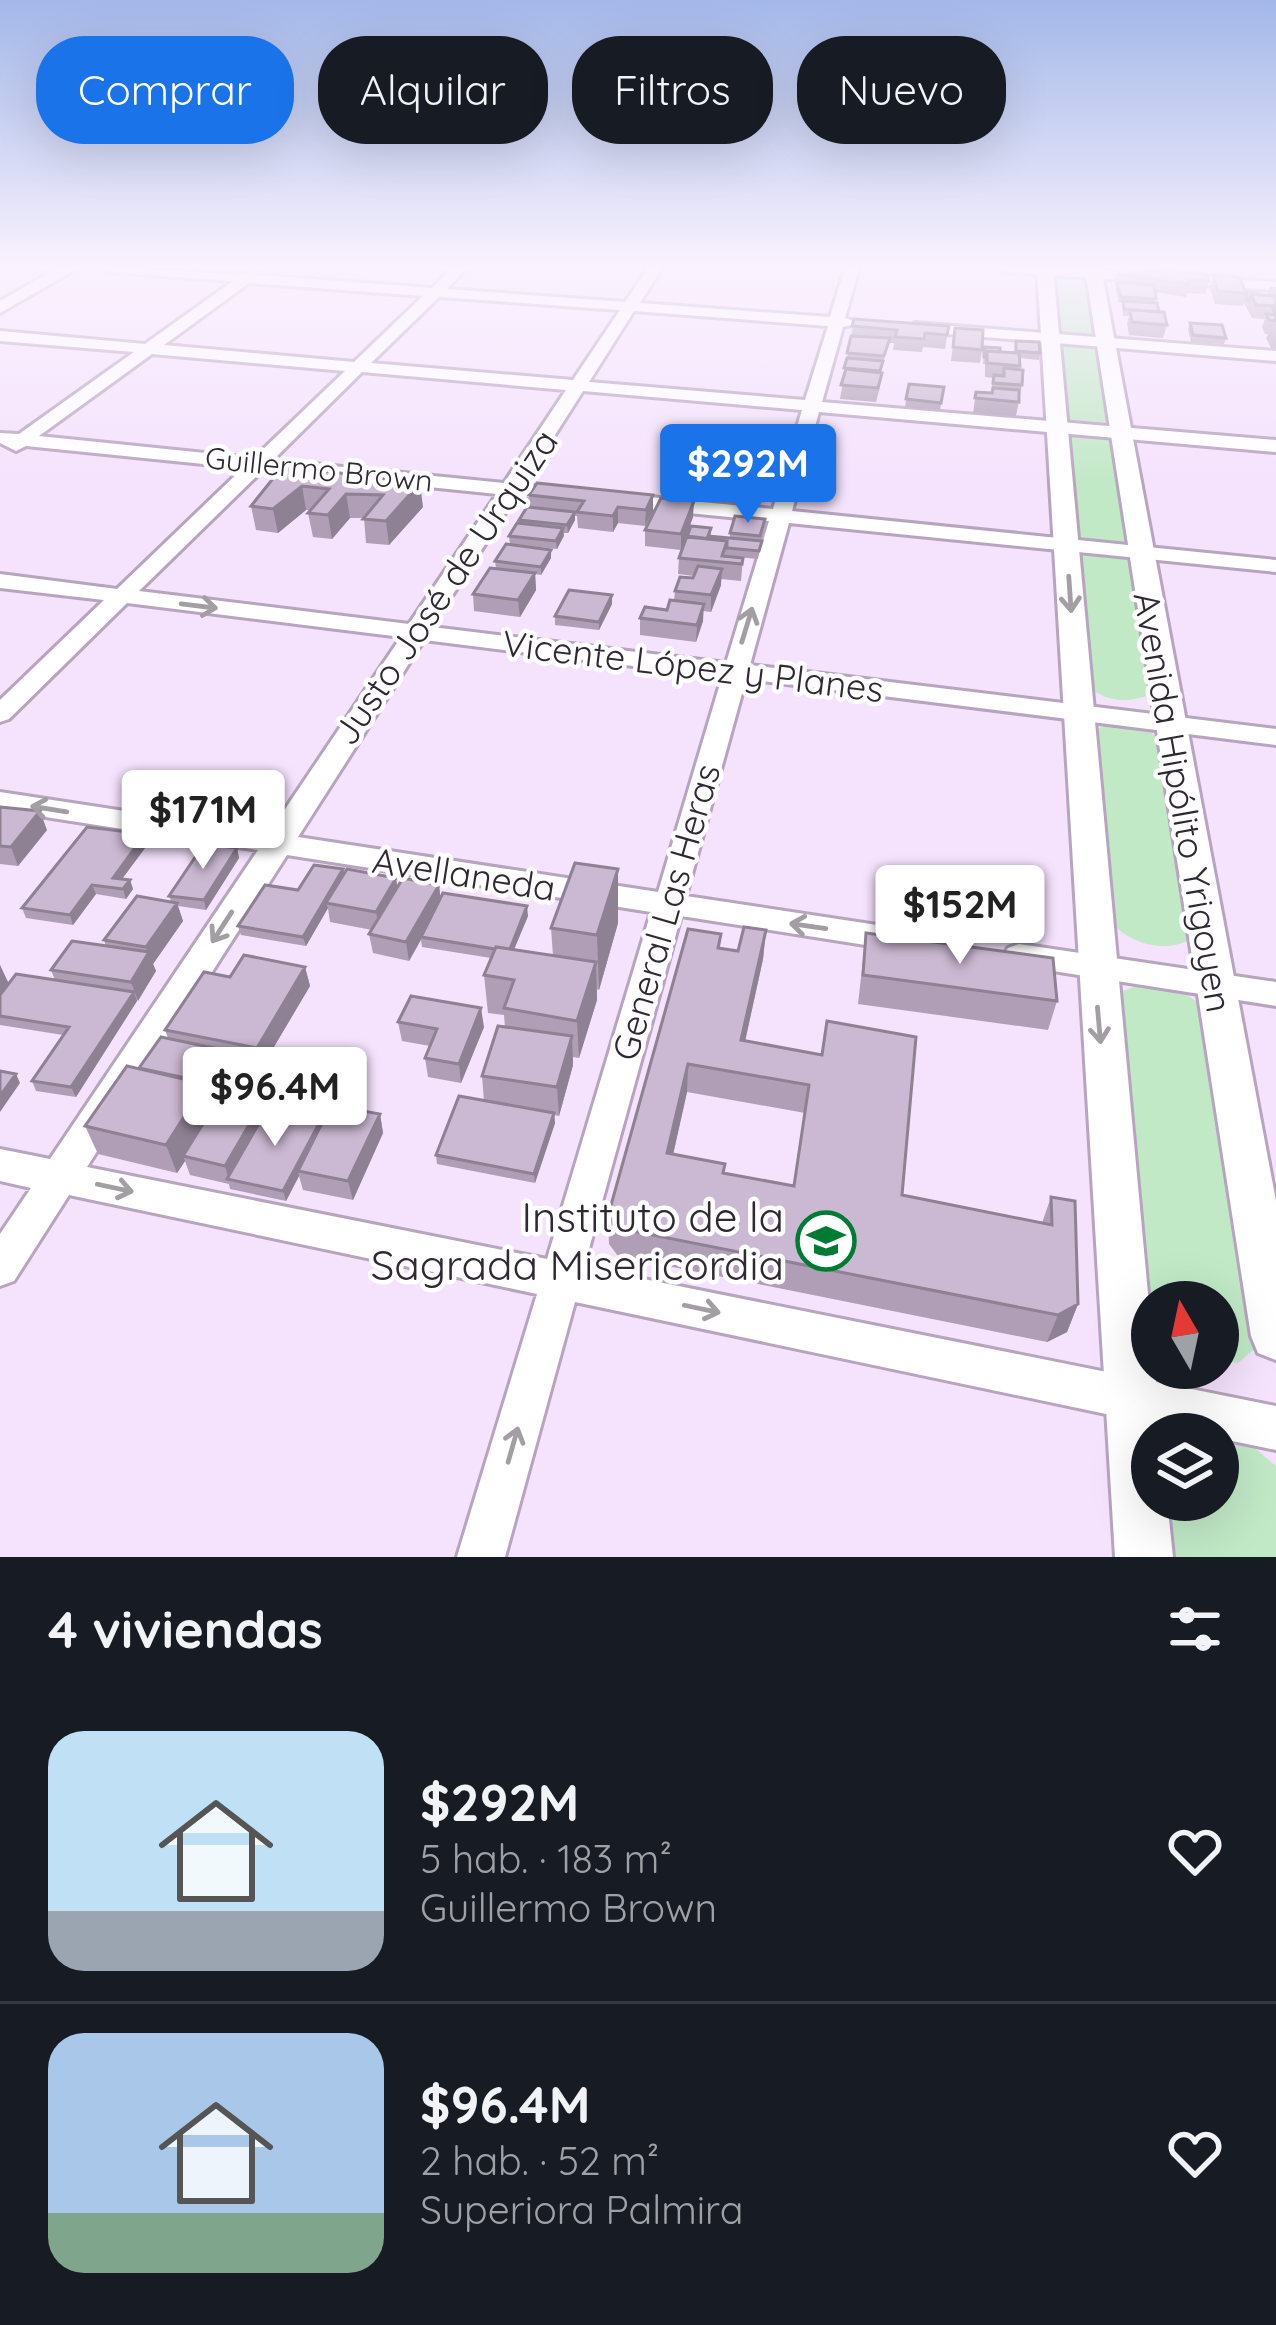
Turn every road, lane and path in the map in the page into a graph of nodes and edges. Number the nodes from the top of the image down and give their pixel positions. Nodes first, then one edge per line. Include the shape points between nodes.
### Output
1 (54, 341) edge
2 (161, 341) edge
3 (386, 341) edge
4 (608, 341) edge
5 (840, 341) edge
6 (1050, 341) edge
7 (1087, 341) edge
8 (1105, 342) junction
9 (150, 349) junction
10 (1276, 356) edge
11 (359, 367) junction
12 (578, 386) junction
13 (812, 406) junction
14 (1061, 428) junction
15 (1122, 433) junction
16 (0, 438) edge
17 (23, 440) junction
18 (1276, 446) edge
19 (0, 457) edge
20 (261, 464) junction
21 (511, 489) junction
22 (780, 516) junction
23 (1066, 544) junction
24 (1140, 552) junction
25 (1276, 566) edge
26 (0, 581) edge
27 (122, 597) junction
28 (413, 632) junction
29 (732, 671) junction
30 (1077, 712) junction
31 (0, 714) edge
32 (1171, 724) junction
33 (1276, 737) edge
34 (0, 801) edge
35 (275, 845) junction
36 (670, 906) junction
37 (929, 943) edge
38 (977, 950) edge
39 (1095, 967) junction
40 (1215, 985) junction
41 (1276, 994) edge
42 (0, 1165) edge
43 (59, 1177) junction
44 (0, 1268) edge
45 (560, 1280) junction
46 (1276, 1336) edge
47 (1130, 1397) junction
48 (1276, 1428) edge
49 (481, 1557) edge
50 (1144, 1557) edge

1 - 9 street
2 - 9 street
3 - 11 street
4 - 12 street, Justo José de Urquiza
5 - 13 street, General Las Heras
6 - 14 main road
7 - 8 street
8 - 10 street
8 - 15 main road, Avenida Hipólito Yrigoyen
9 - 11 street
9 - 17 street
11 - 12 street
11 - 20 street
12 - 13 street
12 - 21 street, Justo José de Urquiza
13 - 14 street
13 - 22 street, General Las Heras
14 - 15 street
14 - 23 main road
15 - 18 street
15 - 24 main road, Avenida Hipólito Yrigoyen
16 - 17 street, Guillermo Brown
17 - 19 street
17 - 20 street, Guillermo Brown
20 - 21 street, Guillermo Brown
20 - 27 street
21 - 22 street, Guillermo Brown
21 - 28 street, Justo José de Urquiza
22 - 23 street, Guillermo Brown
29 -> 22 street, General Las Heras
23 - 24 street, Guillermo Brown
23 -> 30 main road
24 - 25 street, Guillermo Brown
24 - 32 main road, Avenida Hipólito Yrigoyen
26 - 27 street, Vicente López y Planes
27 -> 28 street, Vicente López y Planes
27 - 31 street
28 - 29 street, Vicente López y Planes
28 - 35 street, Justo José de Urquiza
29 - 30 street, Vicente López y Planes
29 - 36 street, General Las Heras
30 - 32 street, Vicente López y Planes
30 - 39 main road
32 - 33 street, Vicente López y Planes
32 - 40 main road, Avenida Hipólito Yrigoyen
35 -> 34 street, Avellaneda
35 - 36 street, Avellaneda
35 -> 43 street, Justo José de Urquiza
37 -> 36 street, Avellaneda
36 - 45 street, General Las Heras
38 - 39 street
39 - 40 street
39 -> 47 main road
40 - 41 street
40 - 46 main road, Avenida Hipólito Yrigoyen
42 - 43 street
43 - 44 street, Justo José de Urquiza
43 -> 45 street
45 -> 47 street
49 -> 45 street, General Las Heras
47 - 48 street
47 - 50 main road

